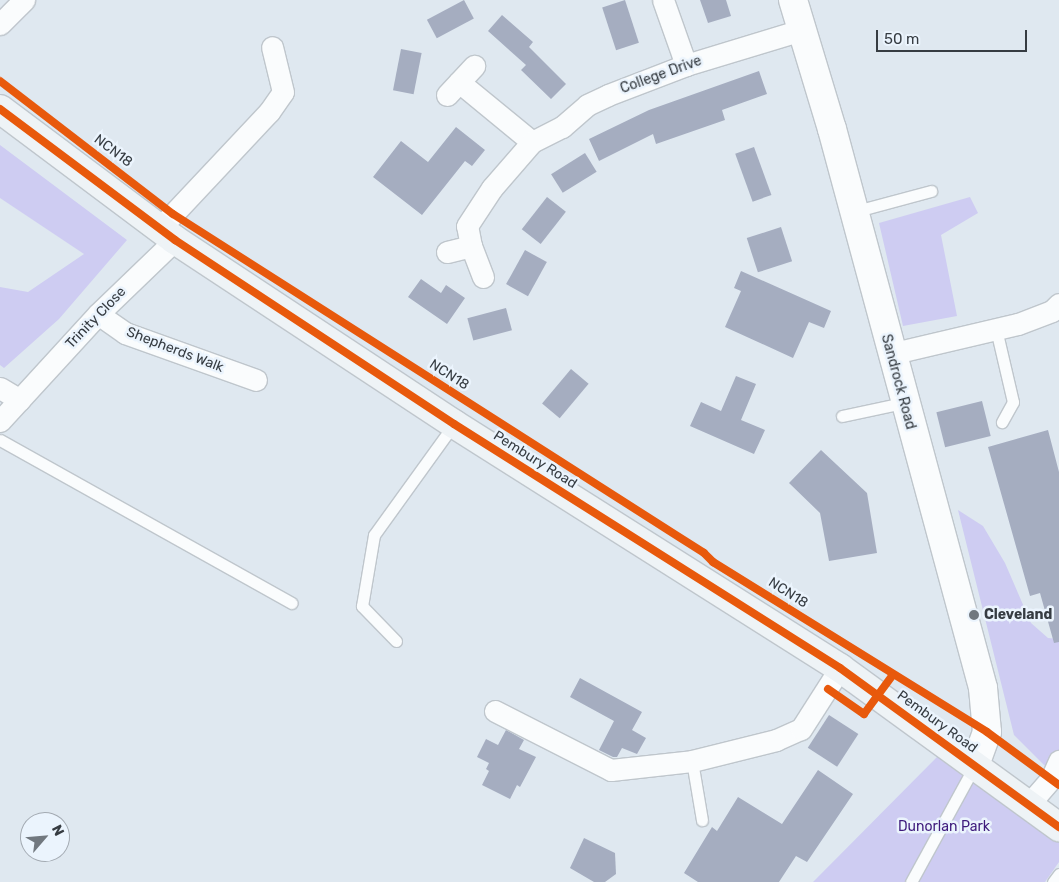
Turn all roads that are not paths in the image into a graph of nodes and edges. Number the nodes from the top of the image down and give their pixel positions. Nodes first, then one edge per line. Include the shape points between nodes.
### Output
1 (24, 0) edge
2 (663, 0) edge
3 (793, 0) edge
4 (0, 24) edge
5 (802, 30) junction
6 (272, 47) dead end
7 (686, 64) junction
8 (474, 66) dead end
9 (0, 109) edge
10 (532, 142) junction
11 (931, 191) dead end
12 (853, 212) junction
13 (167, 234) junction
14 (471, 246) junction
15 (447, 252) dead end
16 (483, 277) dead end
17 (1059, 304) edge
18 (98, 314) junction
19 (996, 329) junction
20 (890, 354) junction
21 (256, 380) dead end
22 (0, 388) edge
23 (20, 400) junction
24 (903, 403) junction
25 (842, 416) dead end
26 (0, 421) edge
27 (1002, 422) dead end
28 (454, 424) junction
29 (0, 440) edge
30 (292, 603) dead end
31 (396, 641) dead end
32 (840, 668) junction
33 (495, 711) dead end
34 (692, 761) junction
35 (1059, 761) edge
36 (975, 765) junction
37 (1029, 804) junction
38 (702, 820) dead end
39 (1059, 827) edge
40 (1059, 874) edge
41 (911, 882) edge
42 (1053, 882) edge

1 - 4 street
2 - 7 street
3 - 5 street, Sandrock Road
5 - 7 street, College Drive
5 - 12 street, Sandrock Road
6 - 13 street, Trinity Close via 284,92
7 - 10 street, College Drive via 587,105 562,127
8 - 10 street via 453,89
9 - 13 main road, Pembury Road
10 - 14 street, College Drive via 492,188 467,226
11 - 12 lane
12 - 20 street, Sandrock Road
13 - 18 street, Trinity Close
13 - 28 main road, Pembury Road
14 - 15 street
14 - 16 street, College Drive
17 - 19 street via 1052,311
18 - 21 street, Shepherds Walk via 125,333
18 - 23 street, Trinity Close
19 - 20 street
19 - 27 lane via 1013,402
20 - 24 street, Sandrock Road
22 - 23 street
23 - 26 street, Trinity Close
24 - 25 lane
24 - 36 street, Sandrock Road via 983,688 987,732
28 - 31 lane via 374,535 362,606
28 - 32 main road, Pembury Road
29 - 30 lane
32 - 34 street via 801,729 776,740
32 - 36 main road, Pembury Road
33 - 34 street via 611,770
34 - 38 lane
35 - 37 street via 1051,779
36 - 37 main road, Pembury Road
36 - 41 lane
37 - 39 main road, Pembury Road
40 - 42 lane

